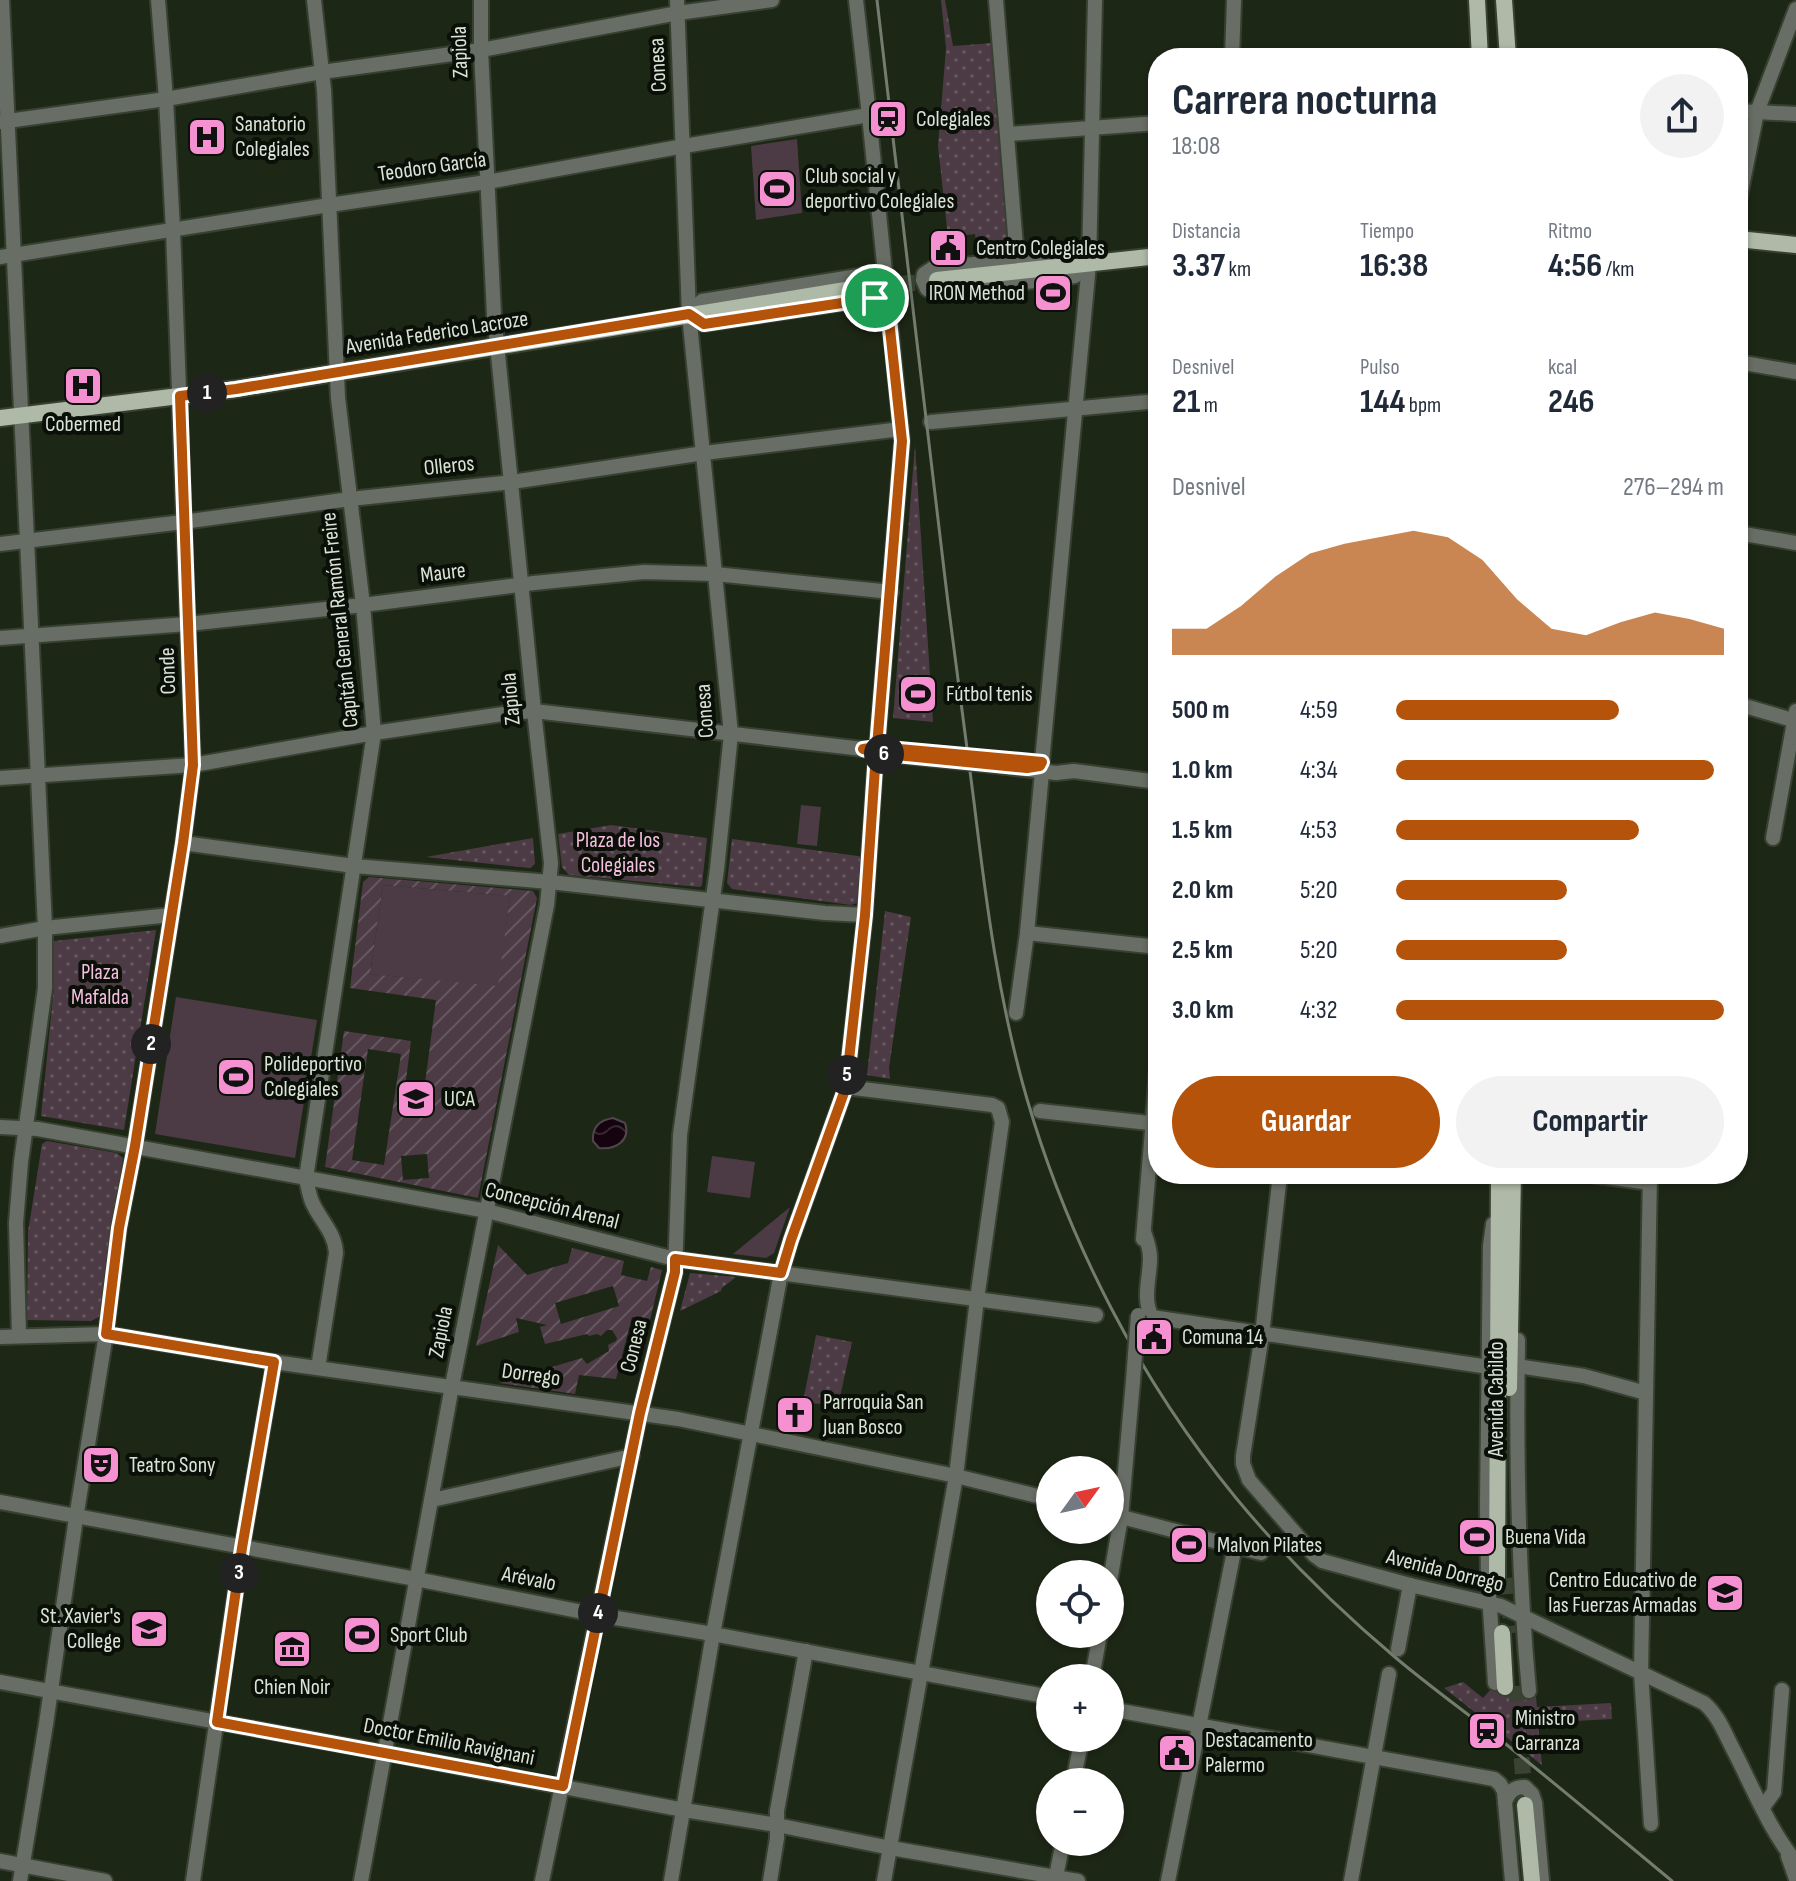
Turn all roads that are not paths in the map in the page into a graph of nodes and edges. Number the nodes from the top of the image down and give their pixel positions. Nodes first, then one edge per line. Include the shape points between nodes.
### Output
1 (2, 0) edge
2 (158, 0) edge
3 (314, 0) edge
4 (481, 0) edge
5 (772, 0) edge
6 (856, 0) edge
7 (996, 0) edge
8 (1095, 0) edge
9 (1234, 0) edge
10 (1477, 0) edge
11 (1504, 0) edge
12 (677, 7) edge
13 (1796, 9) edge
14 (1232, 48) edge
15 (1479, 48) edge
16 (1507, 48) edge
17 (481, 50) junction
18 (322, 72) junction
19 (166, 99) junction
20 (1748, 112) edge
21 (1757, 112) junction
22 (1796, 114) edge
23 (869, 115) junction
24 (3, 121) edge
25 (1148, 124) edge
26 (1092, 128) junction
27 (1008, 134) junction
28 (684, 146) junction
29 (1748, 157) edge
30 (487, 182) junction
31 (329, 205) junction
32 (173, 230) junction
33 (1748, 240) edge
34 (1796, 245) edge
35 (7, 256) edge
36 (1148, 257) edge
37 (1017, 259) junction
38 (1089, 264) junction
39 (937, 280) tunnel mouth
40 (877, 295) junction
41 (689, 314) junction
42 (497, 347) junction
43 (1748, 364) edge
44 (335, 371) junction
45 (1796, 372) edge
46 (180, 396) junction
47 (1148, 402) edge
48 (1076, 408) junction
49 (21, 416) junction
50 (0, 418) edge
51 (931, 422) dead end
52 (901, 429) junction
53 (704, 453) junction
54 (512, 482) junction
55 (350, 499) junction
56 (183, 522) junction
57 (1748, 535) edge
58 (27, 540) junction
59 (1796, 543) edge
60 (0, 544) edge
61 (715, 574) junction
62 (522, 585) junction
63 (891, 592) junction
64 (363, 605) junction
65 (188, 624) junction
66 (33, 635) junction
67 (0, 638) edge
68 (1748, 706) edge
69 (534, 711) junction
70 (1796, 717) edge
71 (374, 733) junction
72 (731, 734) junction
73 (872, 750) junction
74 (193, 765) junction
75 (1037, 767) junction
76 (38, 774) junction
77 (0, 778) edge
78 (1148, 781) edge
79 (1773, 838) dead end
80 (183, 843) junction
81 (354, 866) junction
82 (550, 882) junction
83 (713, 899) junction
84 (171, 915) junction
85 (865, 915) junction
86 (45, 928) junction
87 (1027, 933) junction
88 (0, 936) edge
89 (1148, 946) edge
90 (1016, 1013) dead end
91 (846, 1087) junction
92 (1040, 1111) dead end
93 (1148, 1123) edge
94 (0, 1127) edge
95 (26, 1128) junction
96 (135, 1146) junction
97 (306, 1178) junction
98 (1149, 1184) edge
99 (1279, 1184) edge
100 (1505, 1184) edge
101 (1507, 1184) edge
102 (1508, 1184) edge
103 (1650, 1184) edge
104 (487, 1211) junction
105 (675, 1259) junction
106 (781, 1273) junction
107 (977, 1299) junction
108 (1096, 1315) dead end
109 (1144, 1315) junction
110 (106, 1334) junction
111 (1262, 1335) junction
112 (19, 1336) junction
113 (0, 1337) edge
114 (274, 1362) junction
115 (1517, 1366) junction
116 (1489, 1367) junction
117 (318, 1368) junction
118 (452, 1386) junction
119 (1646, 1393) junction
120 (640, 1413) junction
121 (750, 1433) junction
122 (632, 1456) junction
123 (956, 1476) junction
124 (1124, 1486) edge
125 (1036, 1496) edge
126 (432, 1500) junction
127 (0, 1502) edge
128 (76, 1518) junction
129 (1124, 1518) edge
130 (1235, 1546) junction
131 (242, 1548) junction
132 (1261, 1553) dead end
133 (416, 1579) junction
134 (1502, 1579) tunnel mouth
135 (1410, 1585) junction
136 (1490, 1603) junction
137 (598, 1615) junction
138 (1522, 1616) junction
139 (1507, 1633) tunnel mouth
140 (713, 1634) junction
141 (1398, 1649) dead end
142 (806, 1651) junction
143 (920, 1672) junction
144 (1641, 1673) junction
145 (1389, 1674) dead end
146 (0, 1682) edge
147 (1511, 1687) junction
148 (1782, 1690) dead end
149 (51, 1692) junction
150 (1036, 1694) edge
151 (1124, 1712) edge
152 (217, 1722) junction
153 (1199, 1726) junction
154 (386, 1753) junction
155 (1374, 1756) junction
156 (563, 1786) junction
157 (1520, 1804) junction
158 (1763, 1807) junction
159 (684, 1810) junction
160 (1651, 1824) dead end
161 (777, 1825) junction
162 (891, 1848) junction
163 (1060, 1856) edge
164 (1791, 1856) edge
165 (0, 1861) edge
166 (22, 1865) junction
167 (1056, 1879) edge
168 (1796, 1879) edge
169 (20, 1881) edge
170 (105, 1881) edge
171 (193, 1881) edge
172 (361, 1881) edge
173 (542, 1881) edge
174 (671, 1881) edge
175 (770, 1881) edge
176 (884, 1881) edge
177 (1078, 1881) edge
178 (1168, 1881) edge
179 (1351, 1881) edge
180 (1512, 1881) edge
181 (1522, 1881) edge
182 (1532, 1881) edge
183 (1542, 1881) edge

1 - 24 street
2 - 19 street, Conde
3 - 18 street, Capitán General Ramón Freire
4 - 17 street, Zapiola
5 - 12 street
6 - 23 street
7 - 27 street
8 - 26 street
9 - 14 street
10 - 15 main road
11 - 16 main road
12 - 17 street
12 - 28 street, Conesa
13 - 21 street
17 - 18 street
17 - 30 street, Zapiola
18 - 19 street
18 - 31 street, Capitán General Ramón Freire
19 - 24 street
19 - 32 street, Conde
20 - 21 street
21 - 22 street
21 - 29 street
23 - 28 street, Teodoro García
23 - 40 street
24 - 35 street
25 - 26 street
26 - 27 street
26 - 38 street
27 - 37 street
28 - 30 street, Teodoro García
28 - 41 street, Conesa
30 - 31 street, Teodoro García
30 - 42 street, Zapiola
31 - 32 street, Teodoro García
31 - 44 street, Capitán General Ramón Freire
32 - 35 street, Teodoro García
32 - 46 street, Conde
33 - 34 main road
35 - 49 street
36 - 38 main road
37 - 38 street via 1076,254
37 - 38 street via 933,268 924,274 924,284 931,292 952,292 1075,276
38 - 39 main road
38 - 48 street
40 - 41 main road, Avenida Federico Lacroze
40 - 52 street
41 - 42 main road, Avenida Federico Lacroze
41 - 53 street, Conesa
42 - 44 main road, Avenida Federico Lacroze
42 - 54 street, Zapiola
43 - 45 street
44 - 46 main road, Avenida Federico Lacroze
44 - 55 street, Capitán General Ramón Freire
46 - 49 main road, Avenida Federico Lacroze
46 - 56 street, Conde
47 - 48 street
48 - 51 street
48 - 75 street
49 - 50 main road, Avenida Federico Lacroze
49 - 58 street
52 - 53 street, Olleros
52 - 63 street
53 - 54 street, Olleros
53 - 61 street, Conesa
54 - 55 street, Olleros
54 - 62 street, Zapiola
55 - 56 street, Olleros
55 - 64 street, Capitán General Ramón Freire
56 - 58 street, Olleros
56 - 65 street, Conde
57 - 59 street
58 - 60 street, Olleros
58 - 66 street
61 - 62 street, Maure via 644,572
61 - 63 street, Maure
61 - 72 street, Conesa
62 - 64 street, Maure
62 - 69 street, Zapiola
63 - 73 street
64 - 65 street, Maure
64 - 71 street, Capitán General Ramón Freire
65 - 66 street, Maure
65 - 74 street, Conde
66 - 67 street, Maure
66 - 76 street
68 - 70 street
69 - 71 street
69 - 72 street
69 - 82 street, Zapiola
70 - 79 street
71 - 74 street
71 - 81 street, Capitán General Ramón Freire
72 - 73 street
72 - 83 street, Conesa
73 - 75 street, bridge
73 - 85 street
74 - 76 street
74 - 80 street, Conde
75 - 78 street
75 - 87 street
76 - 77 street
76 - 86 street
80 - 81 street
80 - 84 street, Conde
81 - 82 street
81 - 97 street, Capitán General Ramón Freire
82 - 83 street
82 - 104 street, Zapiola
83 - 85 street
83 - 105 street, Conesa via 680,1135
84 - 86 street
84 - 96 street, Conde
85 - 91 street
86 - 88 street
86 - 95 street via 45,988
87 - 89 street
87 - 90 street
91 - 106 street
91 - 107 street via 998,1108 1002,1122
92 - 93 street
94 - 95 street, Concepción Arenal
95 - 96 street, Concepción Arenal
95 - 112 street via 16,1223
96 - 97 street, Concepción Arenal
96 - 110 street, Conde
97 - 104 street, Concepción Arenal
97 - 117 street, Capitán General Ramón Freire via 336,1253
98 - 109 street
99 - 111 street
100 - 116 street, Avenida Cabildo via 1490,1246
101 - 134 main road
102 - 115 street, Avenida Cabildo via 1519,1264
103 - 119 street
104 - 105 street, Concepción Arenal
104 - 118 street, Zapiola
105 - 106 street, Concepción Arenal
105 - 120 street, Conesa
106 - 107 street, Concepción Arenal
106 - 121 street
107 - 108 street, Concepción Arenal
107 - 123 street
109 - 111 street
109 - 124 street, bridge via 1129,1388
110 - 112 street, Dorrego
110 - 114 street, Dorrego
110 - 128 street, Conde
111 - 116 street
111 - 135 street, Avenida Dorrego via 1243,1456 1245,1473 1322,1561
112 - 113 street, Dorrego
114 - 117 street, Dorrego
114 - 131 street
115 - 119 street
115 - 138 street, Avenida Cabildo
116 - 136 street, Avenida Cabildo
117 - 118 street, Dorrego
118 - 120 street, Dorrego
118 - 126 street, Zapiola
119 - 144 street
120 - 121 street, Dorrego
120 - 122 street, Conesa
121 - 123 street, Dorrego
121 - 140 street
122 - 126 street
122 - 137 street, Conesa
123 - 125 street, Dorrego
123 - 143 street
126 - 133 street, Zapiola
127 - 128 street, Arévalo
128 - 131 street, Arévalo
128 - 149 street, Conde
129 - 130 street
130 - 132 street
130 - 153 street
131 - 133 street, Arévalo
131 - 152 street
133 - 137 street, Arévalo
133 - 154 street, Zapiola
135 - 136 street, Avenida Dorrego
135 - 141 street
136 - 138 street, Avenida Dorrego
136 - 147 street, Avenida Cabildo
137 - 140 street, Arévalo
137 - 156 street, Conesa
138 - 144 street, Avenida Dorrego
138 - 147 street, Avenida Cabildo
139 - 147 main road
140 - 142 street, Arévalo
140 - 159 street
142 - 143 street, Arévalo
142 - 161 street
143 - 150 street, Arévalo
143 - 162 street
144 - 158 street, Avenida Dorrego via 1712,1710
144 - 160 street
145 - 155 street
146 - 149 street, Doctor Emilio Ravignani
148 - 158 street via 1774,1792
149 - 152 street, Doctor Emilio Ravignani
149 - 166 street, Conde
151 - 153 street
152 - 154 street, Doctor Emilio Ravignani
152 - 171 street
153 - 155 street
153 - 178 street
154 - 156 street, Doctor Emilio Ravignani
154 - 172 street, Zapiola
155 - 157 street via 1494,1779
155 - 179 street
156 - 159 street, Doctor Emilio Ravignani
156 - 173 street, Conesa
157 - 180 street
157 - 181 main road
157 - 182 main road
157 - 183 street
158 - 164 street, Avenida Dorrego
159 - 161 street, Doctor Emilio Ravignani
159 - 174 street
161 - 162 street, Doctor Emilio Ravignani
161 - 175 street
162 - 167 street, Doctor Emilio Ravignani
162 - 176 street
163 - 167 street
164 - 168 street, Avenida Dorrego
165 - 166 street
166 - 169 street, Conde
166 - 170 street
167 - 177 street, Doctor Emilio Ravignani

